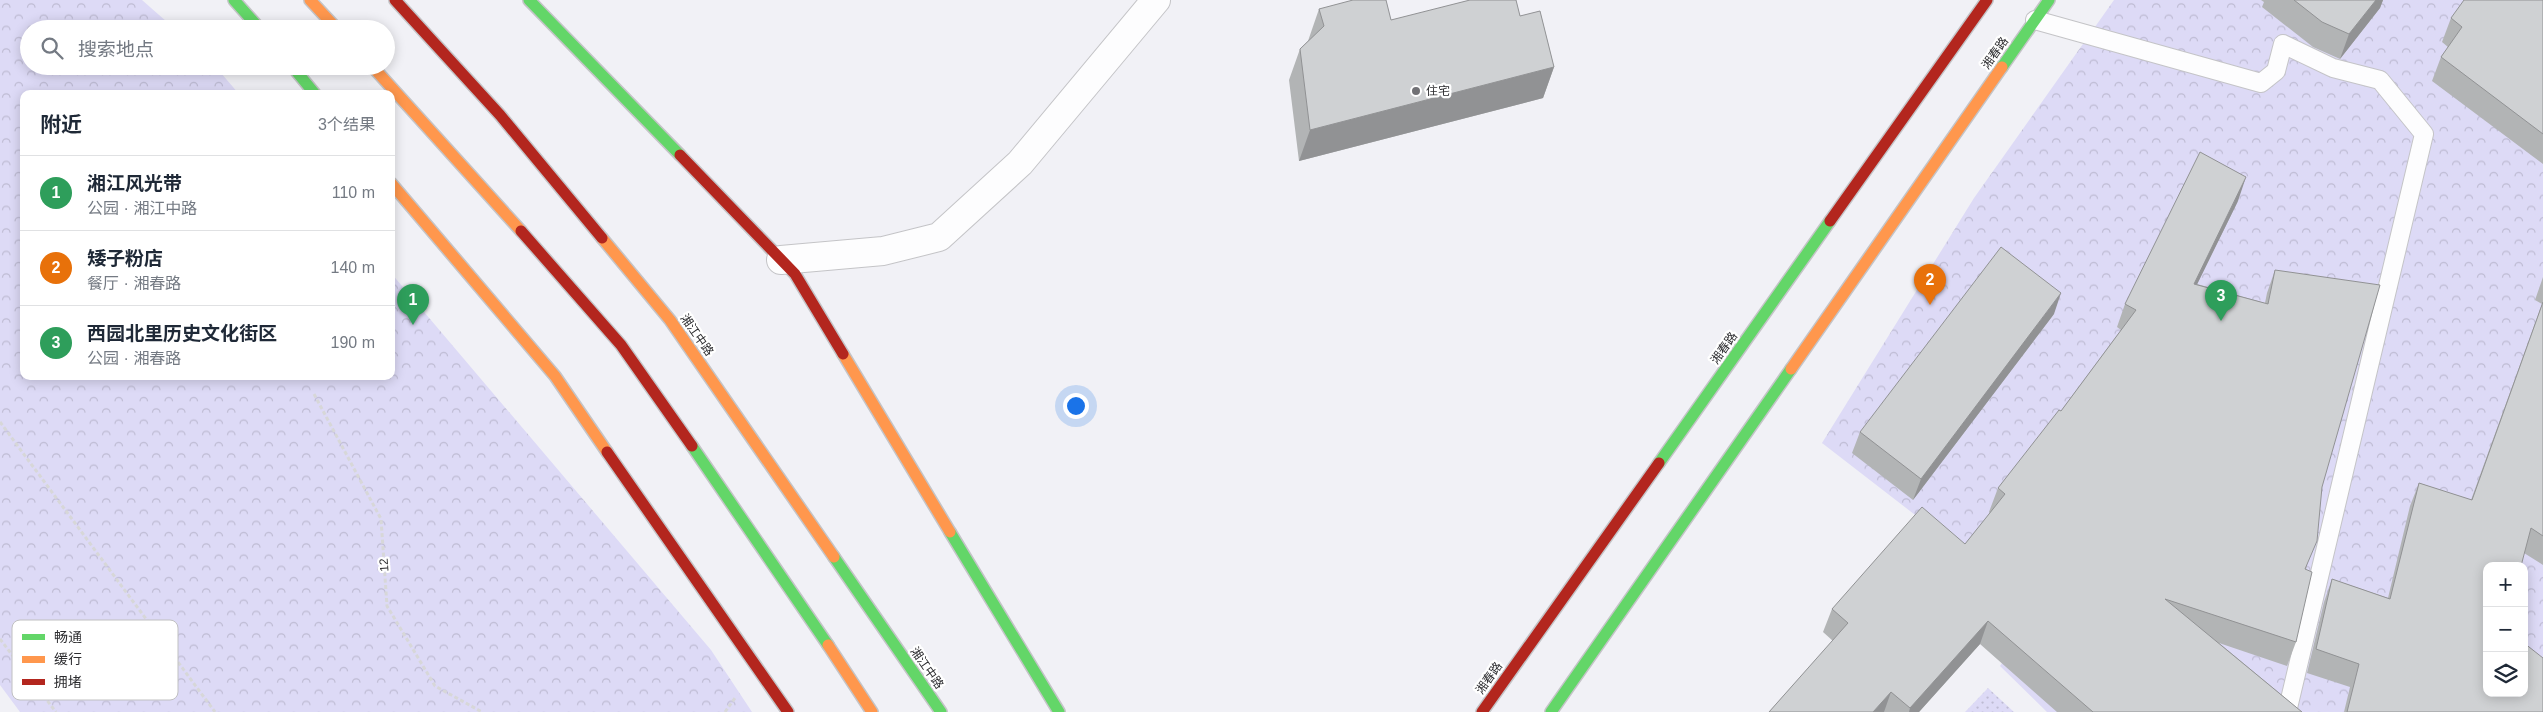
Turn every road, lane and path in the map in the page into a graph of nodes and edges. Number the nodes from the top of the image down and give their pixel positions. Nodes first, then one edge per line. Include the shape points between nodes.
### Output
1 (234, 0) edge
2 (310, 0) edge
3 (395, 0) edge
4 (529, 0) edge
5 (1156, 0) edge
6 (1987, 0) edge
7 (2049, 0) edge
8 (252, 20) edge
9 (329, 20) edge
10 (2036, 20) junction
11 (299, 75) edge
12 (380, 75) edge
13 (312, 90) edge
14 (394, 90) edge
15 (395, 91) edge
16 (395, 188) edge
17 (781, 260) junction
18 (314, 394) dead end
19 (0, 422) edge
20 (146, 620) edge
21 (0, 639) edge
22 (12, 655) edge
23 (178, 663) edge
24 (47, 700) edge
25 (56, 712) edge
26 (214, 712) edge
27 (482, 712) edge
28 (788, 712) edge
29 (872, 712) edge
30 (941, 712) edge
31 (1059, 712) edge
32 (1482, 712) edge
33 (1551, 712) edge
34 (2287, 712) edge

1 - 8 street
2 - 9 street
3 - 30 street, 湘江中路 via 500,115 670,320
4 - 17 street
5 - 17 street via 1020,163 939,237 883,251
6 - 32 street, 湘春路
7 - 10 street, 湘春路
10 - 33 street, 湘春路
10 - 34 lane via 2261,83 2276,71 2283,44 2333,68 2380,80 2424,134
11 - 13 street
12 - 14 street
15 - 29 street via 621,345 810,616
16 - 28 street via 555,376
17 - 31 street via 795,274
18 - 27 path, 12 via 381,519 387,606 434,686
19 - 20 path
21 - 22 path
23 - 26 path
24 - 25 path

